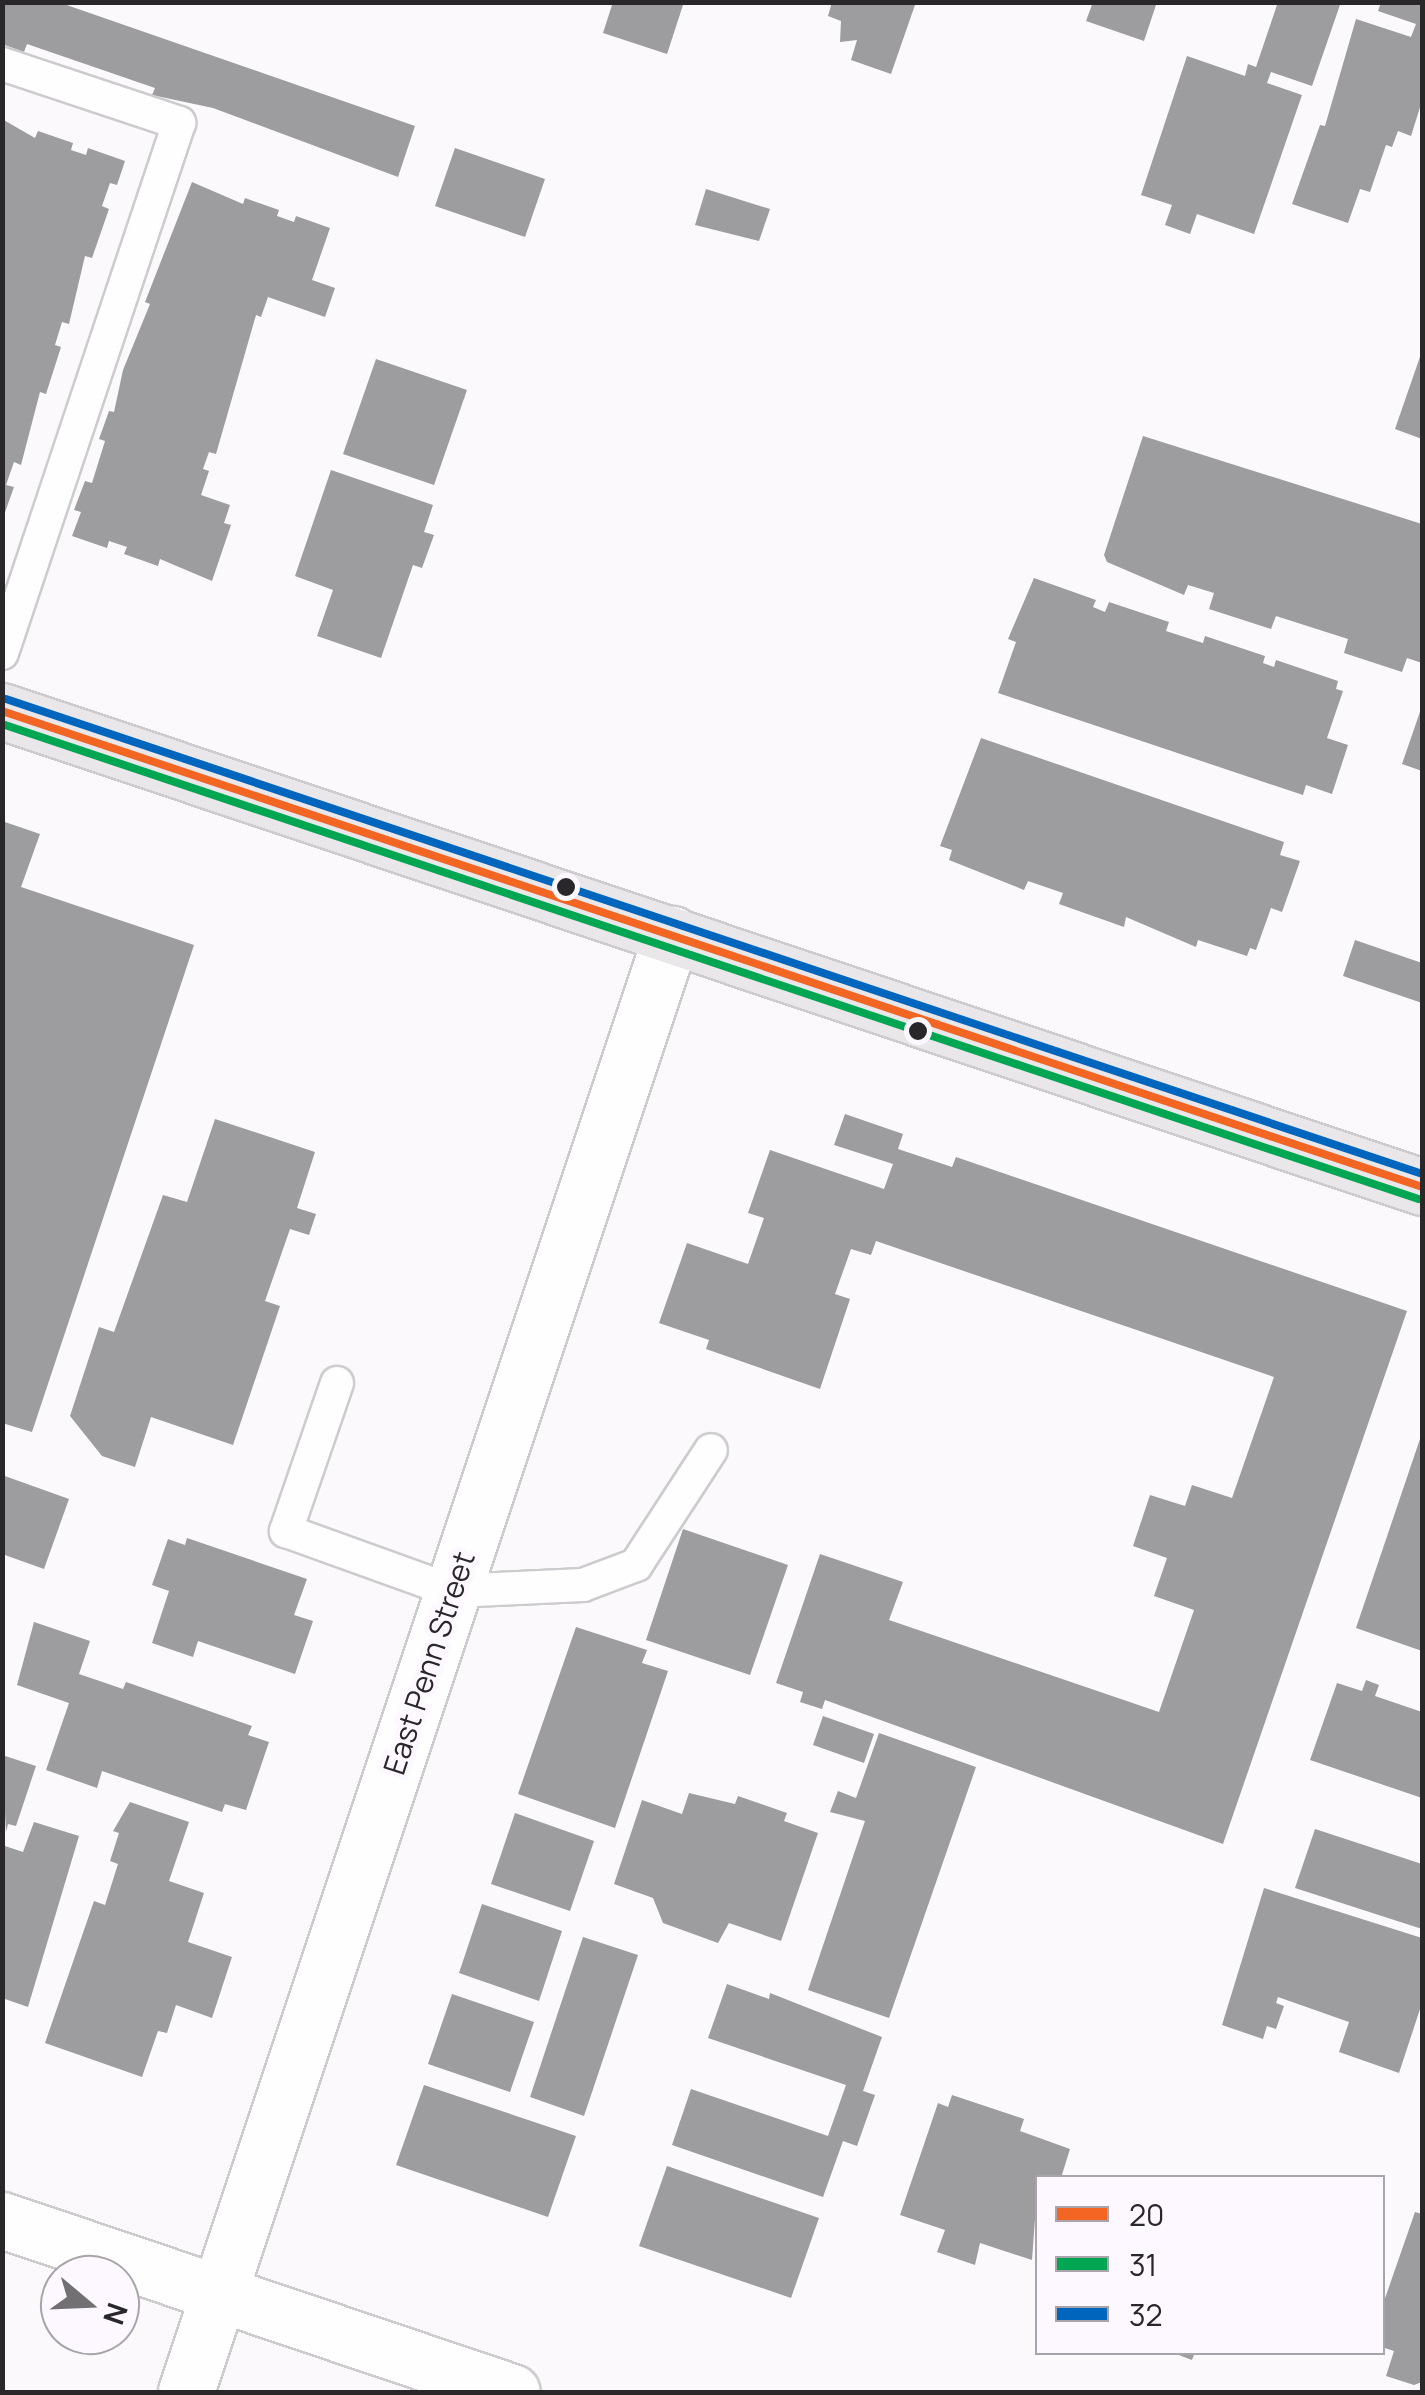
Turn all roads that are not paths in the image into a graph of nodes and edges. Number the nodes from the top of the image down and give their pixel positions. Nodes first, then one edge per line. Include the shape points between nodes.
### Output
1 (2, 64) edge
2 (2, 653) edge
3 (2, 710) edge
4 (672, 934) junction
5 (1422, 1187) edge
6 (337, 1383) dead end
7 (711, 1450) dead end
8 (453, 1591) junction
9 (2, 2220) edge
10 (220, 2290) junction
11 (186, 2392) edge
12 (512, 2392) edge

1 - 2 lane via 179,122
3 - 4 main road
4 - 5 main road
4 - 8 street, East Penn Street
6 - 8 lane via 286,1531
7 - 8 lane via 636,1565 583,1584
8 - 10 street, East Penn Street
9 - 10 street
10 - 11 street, East Penn Street
10 - 12 street

